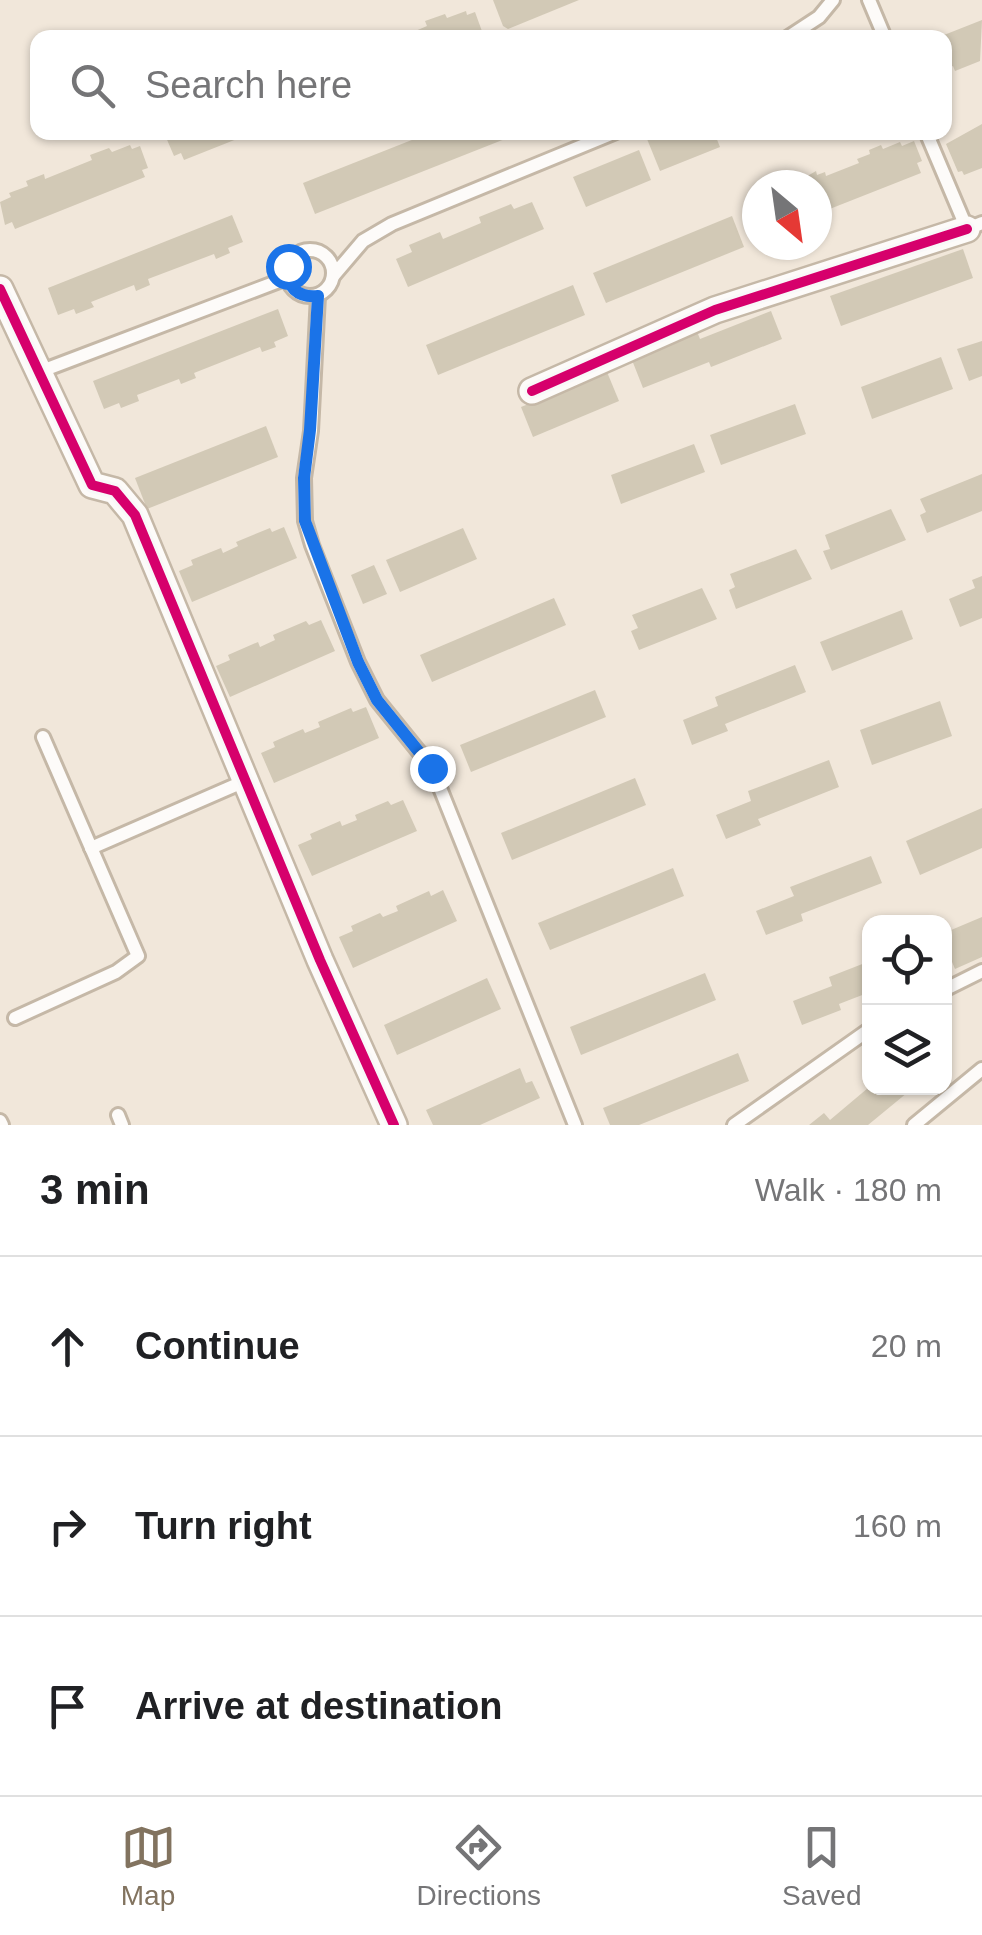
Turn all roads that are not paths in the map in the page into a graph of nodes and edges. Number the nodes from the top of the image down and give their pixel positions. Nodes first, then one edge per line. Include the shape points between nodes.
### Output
1 (834, 0) edge
2 (869, 0) edge
3 (799, 30) edge
4 (882, 30) edge
5 (597, 140) edge
6 (930, 140) edge
7 (974, 226) edge
8 (334, 274) junction
9 (287, 278) junction
10 (0, 288) edge
11 (318, 296) junction
12 (39, 372) junction
13 (532, 391) dead end
14 (43, 737) dead end
15 (245, 781) junction
16 (91, 848) junction
17 (982, 972) edge
18 (952, 986) edge
19 (15, 1018) dead end
20 (862, 1036) edge
21 (982, 1069) edge
22 (394, 1125) edge
23 (575, 1125) edge
24 (734, 1125) edge
25 (914, 1125) edge

1 - 3 lane
2 - 4 lane
5 - 8 lane via 392,224 363,241
6 - 7 lane
7 - 13 street via 715,310
8 - 9 lane via 327,257 310,250 292,258
8 - 11 lane
9 - 11 lane via 300,294
9 - 12 lane
10 - 12 street
11 - 23 lane via 304,478 312,545 377,700 432,768
12 - 15 street via 92,485 115,491 135,514
14 - 16 lane
15 - 16 lane
15 - 22 street
16 - 19 lane via 138,956
17 - 18 lane
20 - 24 lane
21 - 25 lane

